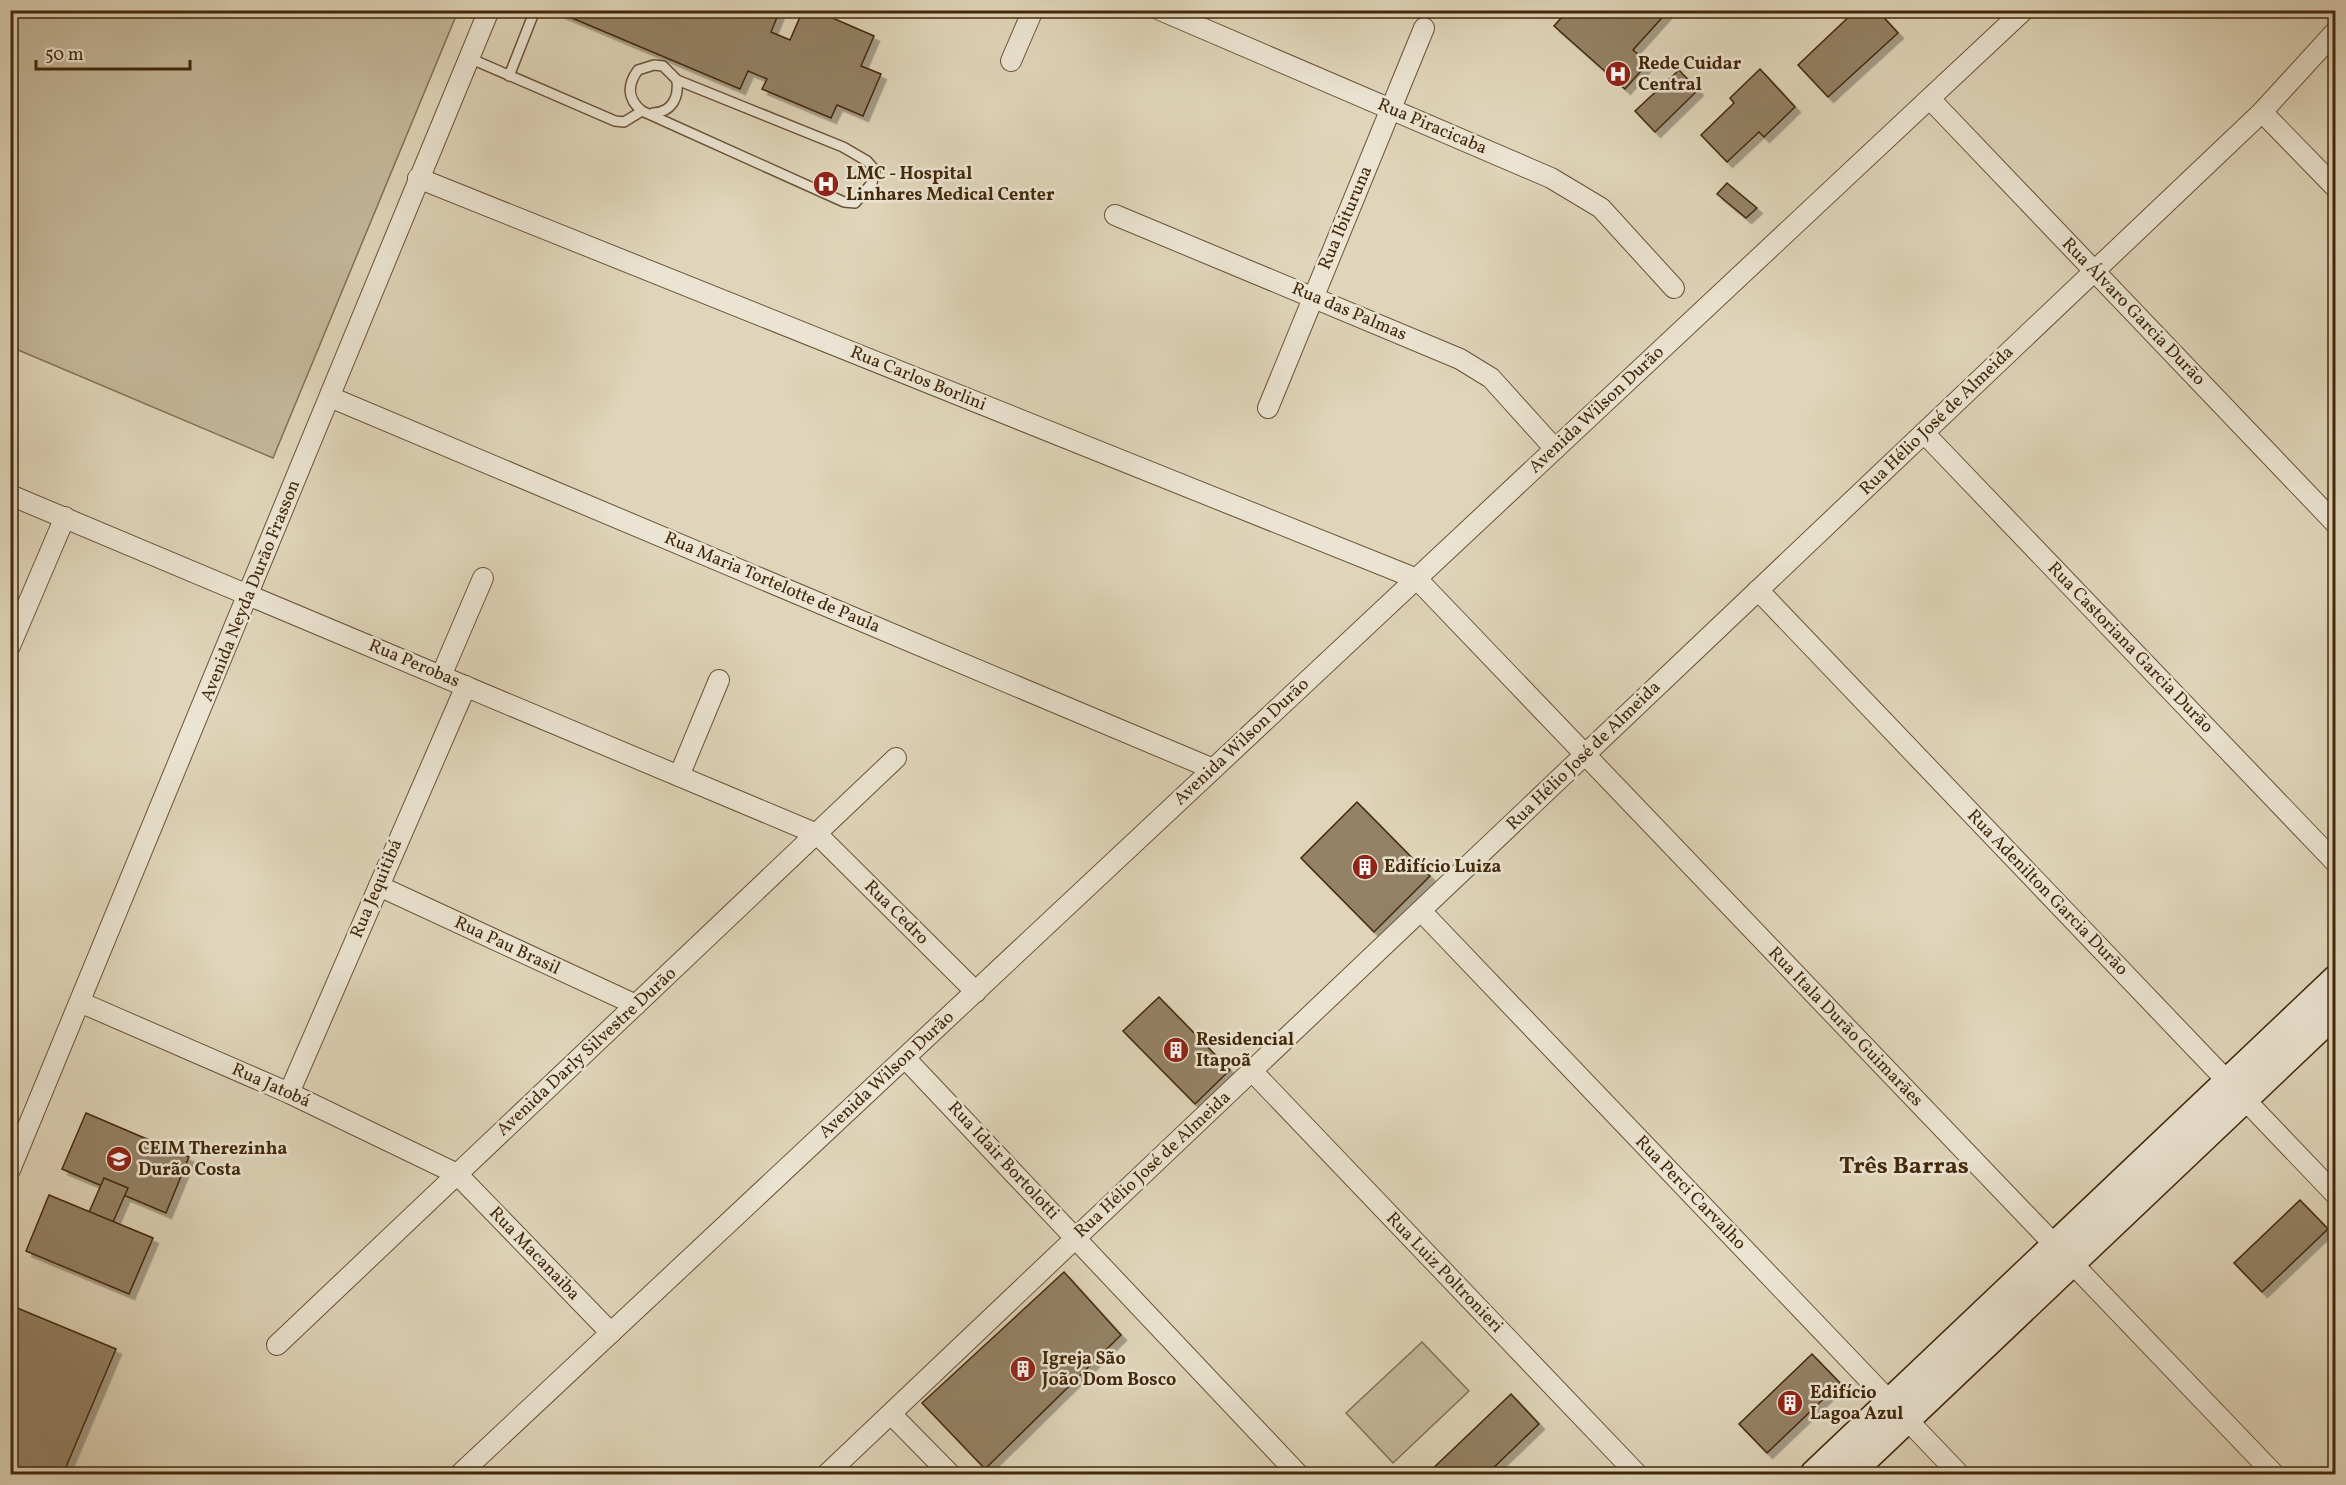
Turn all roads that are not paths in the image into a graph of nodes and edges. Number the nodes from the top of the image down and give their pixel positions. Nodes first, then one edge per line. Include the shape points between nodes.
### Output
1 (489, 10) edge
2 (535, 10) edge
3 (1033, 10) edge
4 (1160, 10) edge
5 (1996, 10) edge
6 (2020, 14) edge
7 (1424, 28) dead end
8 (2336, 31) edge
9 (469, 58) junction
10 (1011, 61) dead end
11 (509, 76) junction
12 (677, 80) junction
13 (1930, 99) junction
14 (1391, 110) junction
15 (642, 111) junction
16 (2262, 112) junction
17 (653, 113) junction
18 (418, 178) junction
19 (2336, 188) edge
20 (1115, 215) dead end
21 (2094, 271) junction
22 (1674, 288) dead end
23 (1313, 297) junction
24 (330, 397) junction
25 (1268, 408) dead end
26 (1924, 433) junction
27 (1555, 450) junction
28 (10, 495) edge
29 (65, 518) junction
30 (2336, 524) edge
31 (483, 578) dead end
32 (1417, 579) junction
33 (1758, 590) junction
34 (250, 595) junction
35 (10, 646) edge
36 (441, 676) junction
37 (718, 680) dead end
38 (466, 686) junction
39 (1585, 755) junction
40 (896, 758) dead end
41 (1213, 769) junction
42 (679, 776) junction
43 (817, 834) junction
44 (2336, 863) edge
45 (379, 886) junction
46 (1421, 911) junction
47 (2336, 979) edge
48 (976, 992) junction
49 (82, 1003) junction
50 (636, 1005) junction
51 (2336, 1012) edge
52 (905, 1058) junction
53 (1252, 1071) junction
54 (2236, 1090) junction
55 (289, 1093) junction
56 (12, 1165) edge
57 (458, 1174) junction
58 (2336, 1195) edge
59 (1076, 1238) junction
60 (2063, 1254) junction
61 (611, 1333) junction
62 (277, 1345) dead end
63 (1898, 1411) junction
64 (891, 1414) junction
65 (460, 1474) edge
66 (827, 1474) edge
67 (950, 1474) edge
68 (1298, 1474) edge
69 (1637, 1474) edge
70 (1814, 1474) edge
71 (1849, 1474) edge
72 (1959, 1474) edge
73 (2274, 1474) edge

1 - 9 street, Avenida Neyda Durão Frasson
2 - 11 lane
3 - 10 street
4 - 14 street, Rua Piracicaba
5 - 6 lane
6 - 13 street, Avenida Wilson Durão
7 - 14 street, Rua Ibituruna
8 - 16 street, Rua Hélio José de Almeida
9 - 11 lane
9 - 18 street, Avenida Neyda Durão Frasson
11 - 15 lane via 615,121 624,123
12 - 15 lane via 663,66 638,70 632,79 630,97
12 - 17 lane via 674,102 662,112
12 - 17 lane via 843,147 875,170 872,183 855,202 844,202
13 - 21 street, Rua Álvaro Garcia Durão
13 - 27 street, Avenida Wilson Durão
14 - 22 street, Rua Piracicaba via 1551,178 1601,208
14 - 23 street, Rua Ibituruna
15 - 17 lane
16 - 19 street
16 - 21 street, Rua Hélio José de Almeida
18 - 24 street, Avenida Neyda Durão Frasson
18 - 32 street, Rua Carlos Borlini
20 - 23 street, Rua das Palmas
21 - 26 street, Rua Hélio José de Almeida
21 - 30 street, Rua Álvaro Garcia Durão
23 - 25 street, Rua Ibituruna
23 - 27 street, Rua das Palmas via 1460,359 1491,378
24 - 34 street, Avenida Neyda Durão Frasson
24 - 41 street, Rua Maria Tortelotte de Paula
26 - 33 street, Rua Hélio José de Almeida
26 - 44 street, Rua Castoriana Garcia Durão
27 - 32 street, Avenida Wilson Durão
28 - 29 street, Rua Perobas
29 - 34 street, Rua Perobas
29 - 35 street
31 - 36 street
32 - 39 street, Rua Itala Durão Guimarães
32 - 41 street, Avenida Wilson Durão
33 - 39 street, Rua Hélio José de Almeida
33 - 54 street, Rua Adenilton Garcia Durão
34 - 36 street, Rua Perobas
34 - 49 street, Avenida Neyda Durão Frasson
36 - 38 street, Rua Perobas
37 - 42 street
38 - 42 street, Rua Perobas
38 - 45 street, Rua Jequitibá
39 - 46 street, Rua Hélio José de Almeida
39 - 60 street, Rua Itala Durão Guimarães
40 - 43 street, Avenida Darly Silvestre Durão
41 - 48 street, Avenida Wilson Durão
42 - 43 street, Rua Perobas
43 - 48 street, Rua Cedro
43 - 50 street, Avenida Darly Silvestre Durão
45 - 50 street, Rua Pau Brasil
45 - 55 street, Rua Jequitibá
46 - 53 street, Rua Hélio José de Almeida
46 - 63 street, Rua Perci Carvalho
47 - 54 main road
48 - 52 street, Avenida Wilson Durão
49 - 55 street, Rua Jatobá
49 - 56 street, Avenida Neyda Durão Frasson
50 - 57 street, Avenida Darly Silvestre Durão
51 - 54 main road
52 - 59 street, Rua Idair Bortolotti
52 - 61 street, Avenida Wilson Durão
53 - 59 street, Rua Hélio José de Almeida
53 - 69 street, Rua Luiz Poltronieri
54 - 58 street, Rua Adenilton Garcia Durão
54 - 60 main road
55 - 57 street, Rua Jatobá
57 - 61 street, Rua Macanaiba
57 - 62 street, Avenida Darly Silvestre Durão
59 - 64 street, Rua Hélio José de Almeida
59 - 68 street, Rua Idair Bortolotti
60 - 63 main road
60 - 73 street, Rua Itala Durão Guimarães
61 - 65 street, Avenida Wilson Durão
63 - 70 main road
63 - 71 main road
63 - 72 street, Rua Perci Carvalho
64 - 66 street, Rua Hélio José de Almeida
64 - 67 street

